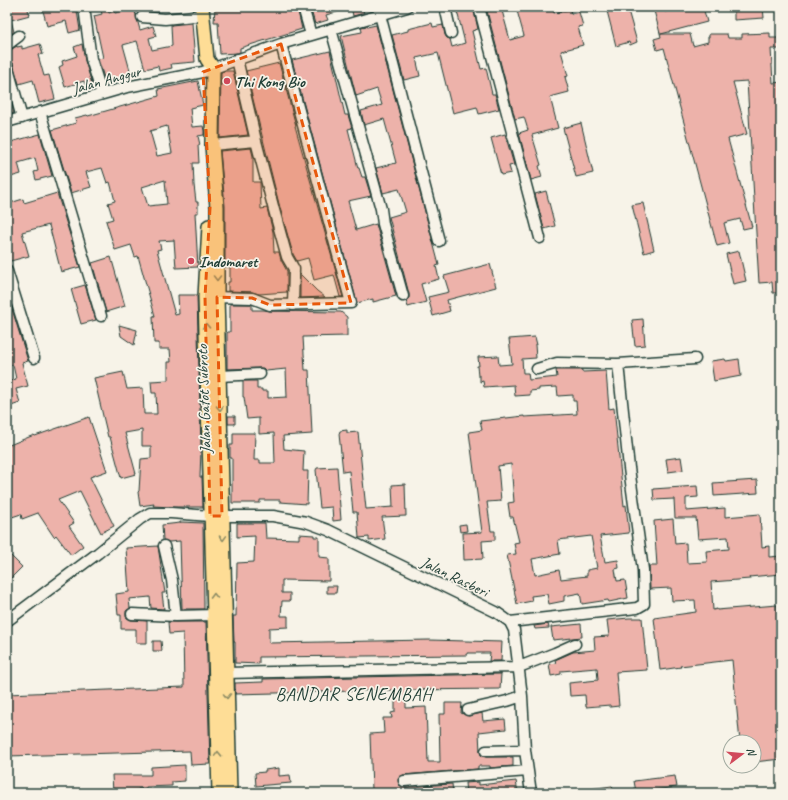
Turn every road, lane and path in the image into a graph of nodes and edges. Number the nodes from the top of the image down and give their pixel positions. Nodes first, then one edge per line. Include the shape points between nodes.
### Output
1 (84, 7) edge
2 (303, 7) edge
3 (407, 7) edge
4 (444, 7) edge
5 (479, 7) edge
6 (202, 11) edge
7 (379, 11) edge
8 (142, 17) dead end
9 (331, 29) junction
10 (451, 32) dead end
11 (311, 35) junction
12 (19, 36) dead end
13 (281, 44) junction
14 (7, 45) edge
15 (238, 59) junction
16 (7, 65) edge
17 (207, 66) junction
18 (102, 94) junction
19 (40, 112) junction
20 (22, 118) junction
21 (7, 122) edge
22 (256, 142) junction
23 (212, 145) junction
24 (214, 208) junction
25 (540, 238) dead end
26 (439, 241) dead end
27 (7, 271) edge
28 (403, 296) dead end
29 (211, 297) junction
30 (293, 305) junction
31 (100, 316) dead end
32 (34, 358) dead end
33 (695, 359) dead end
34 (618, 364) junction
35 (537, 369) dead end
36 (260, 374) dead end
37 (219, 376) junction
38 (216, 516) junction
39 (164, 546) dead end
40 (132, 614) dead end
41 (214, 615) junction
42 (176, 616) junction
43 (8, 618) edge
44 (510, 622) junction
45 (575, 644) dead end
46 (519, 667) junction
47 (226, 673) junction
48 (522, 696) junction
49 (468, 710) dead end
50 (525, 750) junction
51 (486, 751) dead end
52 (528, 771) junction
53 (404, 781) dead end
54 (219, 793) edge
55 (230, 793) edge
56 (531, 793) edge

1 - 18 street via 92,60
2 - 11 street
3 - 7 street, Jalan Anggur
4 - 10 street
5 - 25 street
6 - 8 street via 166,19
6 - 17 main road, Jalan Gatot Subroto
7 - 9 street, Jalan Anggur
7 - 26 street
9 - 11 street, Jalan Anggur
9 - 28 street
11 - 13 street, Jalan Anggur
12 - 14 street
13 - 15 street, Jalan Anggur
13 - 30 street via 351,303
15 - 17 street, Jalan Anggur
15 - 22 street
16 - 20 street
17 - 18 street, Jalan Anggur
17 - 23 main road, Jalan Gatot Subroto
17 - 24 main road
18 - 19 street, Jalan Anggur
19 - 20 street, Jalan Anggur
19 - 31 street
20 - 21 street, Jalan Anggur
22 - 23 street
22 - 30 street via 287,257 294,269
23 - 24 main road, Jalan Gatot Subroto
24 - 29 main road, Jalan Gatot Subroto
27 - 32 street
29 - 30 street via 252,298 270,306
29 - 37 main road, Jalan Gatot Subroto
38 -> 29 main road via 208,379
33 - 34 street
34 - 35 street via 557,364
34 - 44 street via 643,570 644,604 637,608
36 - 37 street
37 -> 38 main road, Jalan Gatot Subroto
41 -> 38 main road
38 - 43 street, Jalan Rasberi via 150,513
38 - 44 street, Jalan Rasberi via 273,516 306,522 328,530 496,612
38 -> 47 main road, Jalan Gatot Subroto
39 - 42 street via 172,580
40 - 42 street
41 - 42 street
54 -> 41 main road
44 - 46 street via 514,630
45 - 46 street
46 - 47 street
46 - 48 street
47 -> 55 main road, Jalan Gatot Subroto
48 - 49 street
48 - 50 street
50 - 51 street
50 - 52 street
52 - 53 street
52 - 56 street

